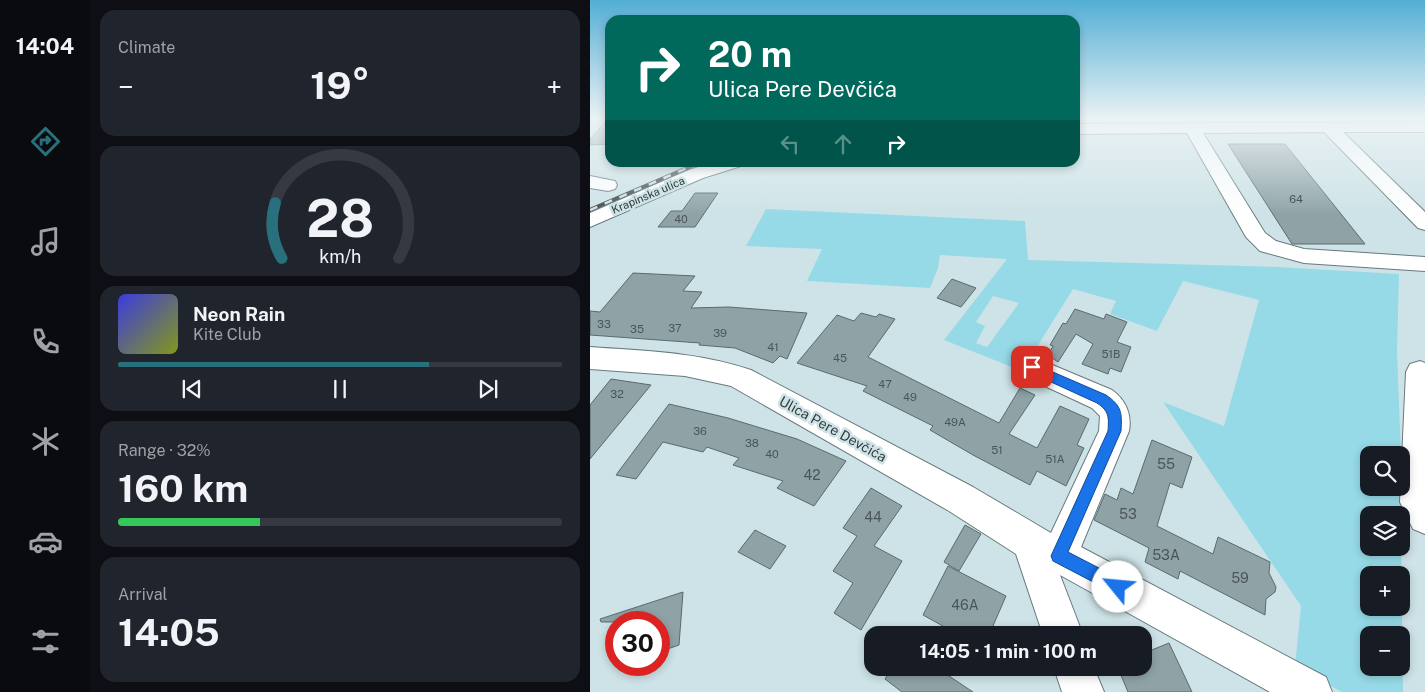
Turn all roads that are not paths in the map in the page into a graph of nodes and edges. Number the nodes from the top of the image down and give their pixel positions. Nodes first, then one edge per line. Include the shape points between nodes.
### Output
1 (1205, 150) edge
2 (1361, 150) edge
3 (719, 167) edge
4 (590, 220) edge
5 (1425, 224) edge
6 (1425, 264) edge
7 (590, 358) edge
8 (1032, 367) dead end
9 (1425, 374) edge
10 (1425, 517) edge
11 (1044, 549) junction
12 (1061, 626) edge
13 (1077, 676) edge
14 (1083, 692) edge
15 (1311, 692) edge

1 - 6 street via 1257,237 1268,246 1304,256
2 - 5 street
3 - 4 street, Krapinska ulica
7 - 11 street, Ulica Pere Devčića via 721,370 961,499
8 - 11 street via 1102,399 1115,413 1114,431
9 - 10 street via 1420,372 1417,502
11 - 12 street
11 - 15 street, Ulica Pere Devčića
13 - 14 street

